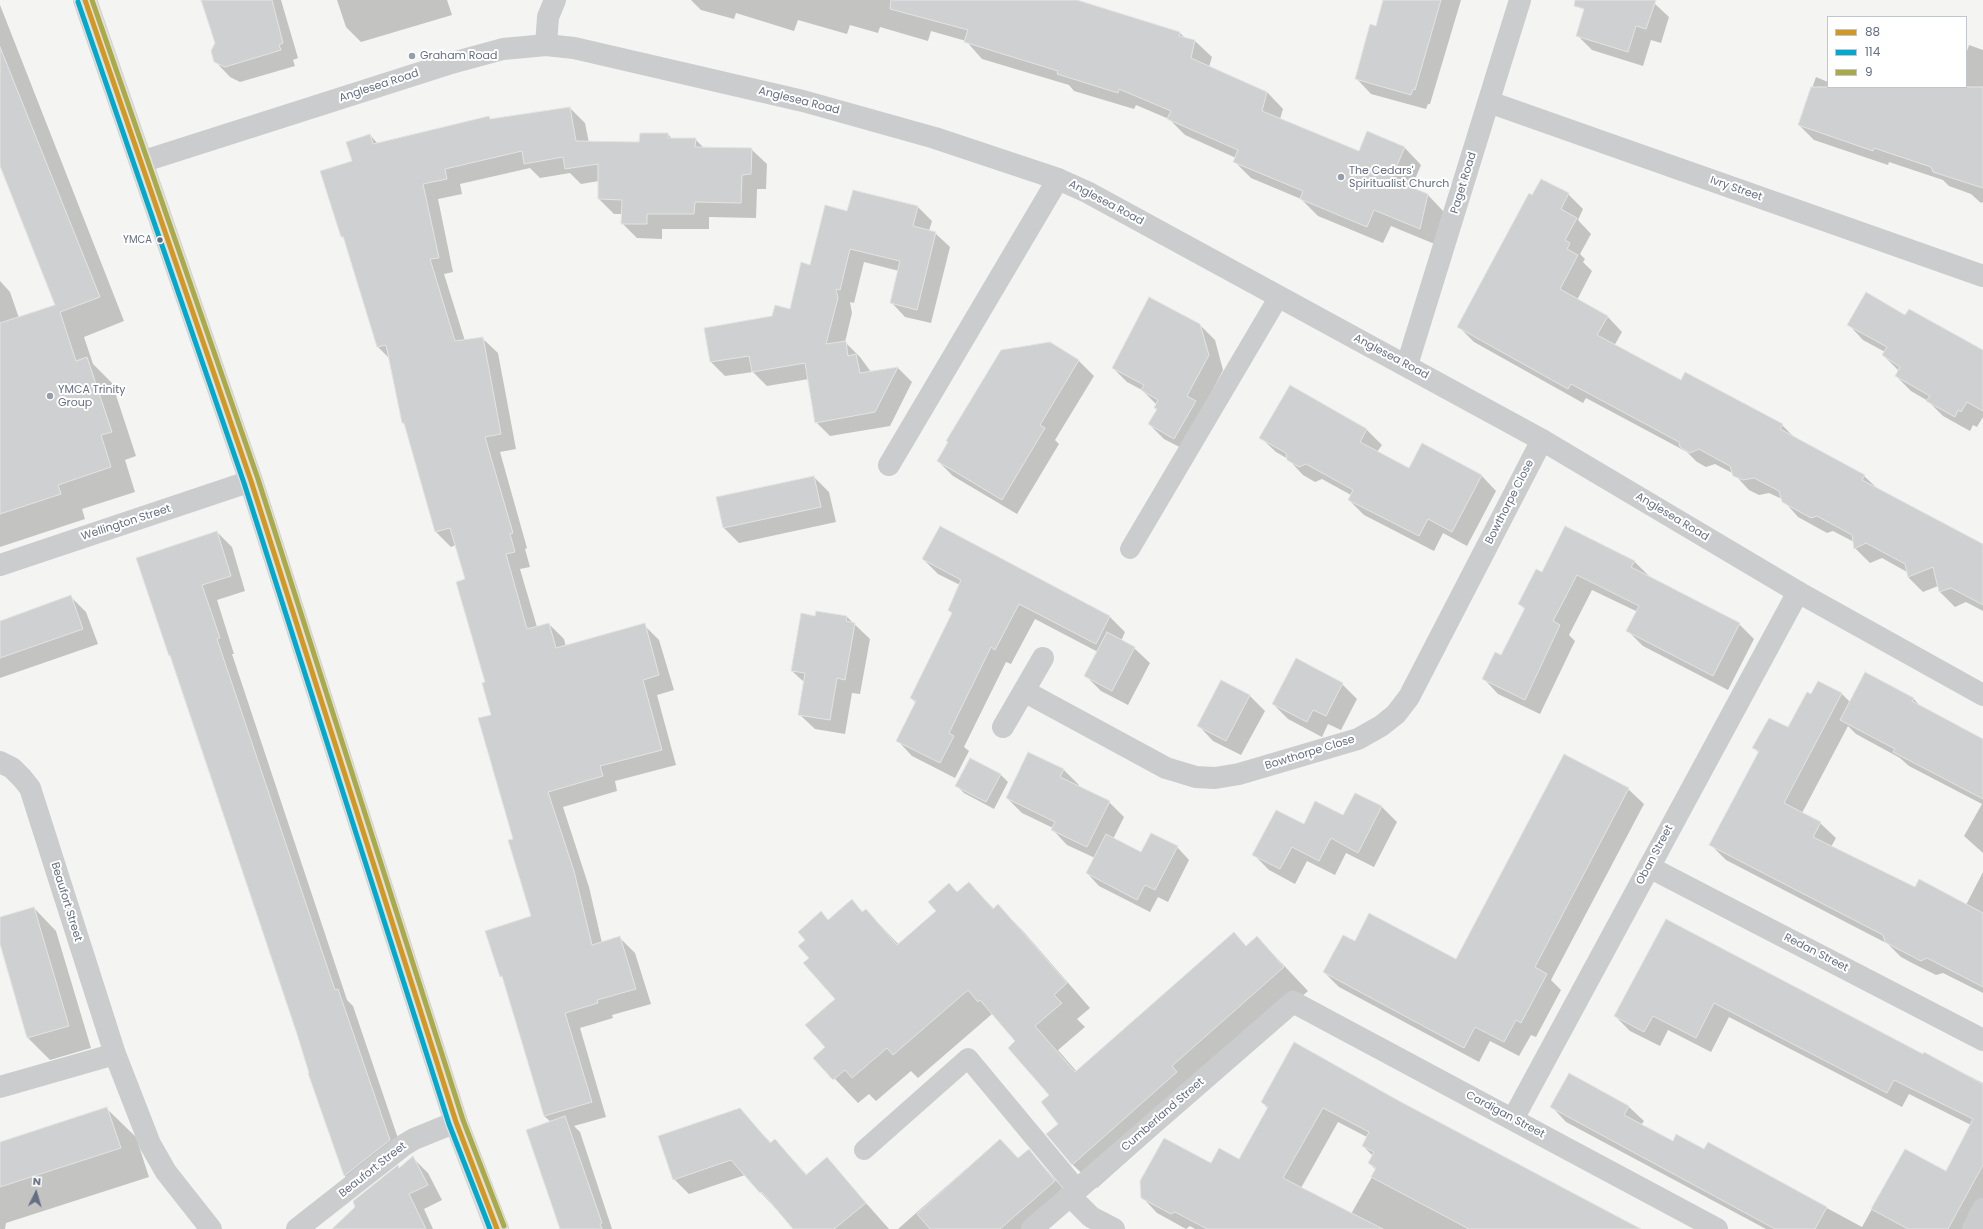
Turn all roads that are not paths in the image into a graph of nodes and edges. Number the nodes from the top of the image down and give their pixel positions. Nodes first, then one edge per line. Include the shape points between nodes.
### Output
1 (84, 0) edge
2 (555, 0) edge
3 (1520, 0) edge
4 (546, 45) junction
5 (1489, 102) junction
6 (141, 162) junction
7 (1058, 178) junction
8 (1983, 276) edge
9 (1278, 298) junction
10 (1407, 365) junction
11 (1542, 440) junction
12 (889, 465) dead end
13 (251, 481) junction
14 (1130, 549) dead end
15 (0, 565) edge
16 (1798, 592) junction
17 (1043, 658) dead end
18 (1024, 691) junction
19 (1983, 695) edge
20 (1003, 727) dead end
21 (0, 762) edge
22 (1649, 867) junction
23 (1293, 1002) joint
24 (1983, 1040) edge
25 (114, 1054) junction
26 (0, 1087) edge
27 (1512, 1119) junction
28 (456, 1122) junction
29 (864, 1150) dead end
30 (1074, 1192) junction
31 (1983, 1209) edge
32 (210, 1229) edge
33 (297, 1229) edge
34 (497, 1229) edge
35 (1032, 1229) edge
36 (1114, 1229) edge
37 (1717, 1229) edge
38 (1973, 1229) edge

1 - 6 main road
2 - 4 street via 548,17
3 - 5 street, Paget Road
4 - 6 street, Anglesea Road via 504,49 448,64
4 - 7 street, Anglesea Road via 574,48 804,101 935,138
5 - 8 street, Ivry Street
5 - 10 street, Paget Road
6 - 13 main road
7 - 9 street, Anglesea Road via 1088,192
7 - 12 street
9 - 10 street, Anglesea Road
9 - 14 lane
10 - 11 street, Anglesea Road
11 - 16 street, Anglesea Road
11 - 18 street, Bowthorpe Close via 1409,697 1396,714 1358,739 1239,774 1215,778 1196,777 1160,765
13 - 15 street, Wellington Street
13 - 28 main road
16 - 19 street, Anglesea Road
16 - 22 street, Oban Street
17 - 18 street
18 - 20 street
21 - 25 street, Beaufort Street via 12,768 30,788
22 - 24 street, Redan Street
22 - 27 street, Oban Street
23 - 27 street, Cardigan Street
23 - 30 street, Cumberland Street
25 - 26 street
25 - 32 street, Beaufort Street via 156,1158
27 - 37 street, Cardigan Street
28 - 33 street, Beaufort Street via 404,1145
28 - 34 main road
29 - 30 lane via 968,1058
30 - 35 street, Cumberland Street
30 - 36 street via 1091,1217
31 - 38 street

